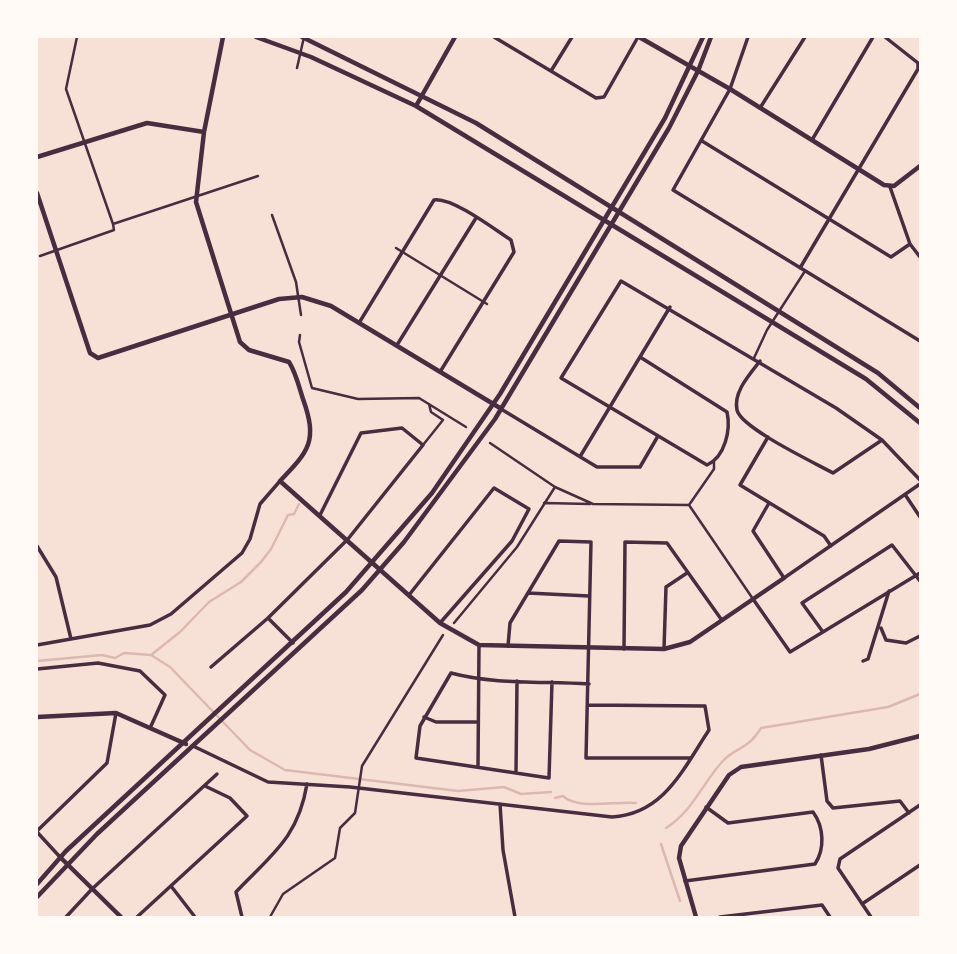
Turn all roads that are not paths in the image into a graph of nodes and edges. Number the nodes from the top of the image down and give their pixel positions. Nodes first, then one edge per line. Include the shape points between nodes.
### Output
1 (77, 37) edge
2 (223, 37) edge
3 (256, 37) edge
4 (303, 37) edge
5 (455, 37) edge
6 (494, 37) edge
7 (572, 37) edge
8 (639, 37) edge
9 (703, 37) edge
10 (711, 37) edge
11 (748, 37) edge
12 (805, 37) edge
13 (873, 37) edge
14 (885, 37) edge
15 (691, 67) junction
16 (297, 68) dead end
17 (551, 71) junction
18 (698, 71) junction
19 (730, 89) junction
20 (421, 94) junction
21 (416, 106) junction
22 (760, 108) junction
23 (204, 132) junction
24 (812, 140) junction
25 (702, 141) junction
26 (37, 158) edge
27 (920, 166) edge
28 (858, 169) junction
29 (258, 176) dead end
30 (890, 187) junction
31 (37, 193) edge
32 (611, 205) junction
33 (621, 210) junction
34 (272, 215) dead end
35 (604, 217) junction
36 (476, 218) junction
37 (829, 220) junction
38 (613, 223) junction
39 (113, 224) junction
40 (910, 244) junction
41 (396, 248) dead end
42 (401, 252) junction
43 (40, 256) dead end
44 (920, 257) edge
45 (800, 268) junction
46 (805, 271) junction
47 (440, 275) junction
48 (485, 303) junction
49 (670, 307) junction
50 (231, 314) junction
51 (301, 315) dead end
52 (359, 323) junction
53 (300, 335) dead end
54 (920, 341) edge
55 (397, 345) junction
56 (640, 357) junction
57 (754, 358) junction
58 (760, 361) junction
59 (440, 372) junction
60 (429, 404) junction
61 (494, 404) junction
62 (610, 407) junction
63 (500, 408) junction
64 (920, 408) edge
65 (920, 423) edge
66 (466, 427) dead end
67 (658, 436) junction
68 (768, 436) junction
69 (882, 440) junction
70 (490, 443) dead end
71 (423, 445) junction
72 (580, 456) junction
73 (714, 461) junction
74 (280, 481) junction
75 (920, 482) edge
76 (555, 487) junction
77 (906, 496) junction
78 (544, 503) junction
79 (769, 503) junction
80 (593, 504) junction
81 (689, 505) junction
82 (320, 515) junction
83 (920, 517) edge
84 (348, 539) junction
85 (37, 546) edge
86 (831, 546) dead end
87 (374, 564) junction
88 (380, 569) junction
89 (687, 573) junction
90 (920, 573) edge
91 (914, 576) junction
92 (784, 578) junction
93 (920, 581) edge
94 (889, 591) junction
95 (528, 593) junction
96 (409, 594) junction
97 (590, 596) junction
98 (753, 599) junction
99 (268, 618) junction
100 (720, 619) junction
101 (440, 623) junction
102 (453, 623) dead end
103 (881, 626) junction
104 (822, 632) junction
105 (443, 635) dead end
106 (920, 636) edge
107 (71, 639) junction
108 (293, 643) junction
109 (37, 645) edge
110 (479, 645) junction
111 (508, 647) junction
112 (589, 648) junction
113 (624, 649) junction
114 (664, 649) junction
115 (863, 661) dead end
116 (211, 667) dead end
117 (37, 668) edge
118 (478, 680) junction
119 (517, 681) junction
120 (552, 682) junction
121 (589, 684) junction
122 (588, 705) junction
123 (116, 713) junction
124 (37, 717) edge
125 (425, 717) junction
126 (477, 722) junction
127 (151, 726) junction
128 (920, 736) edge
129 (184, 743) junction
130 (193, 746) junction
131 (821, 755) junction
132 (690, 758) junction
133 (478, 767) junction
134 (516, 772) junction
135 (217, 774) dead end
136 (307, 784) junction
137 (205, 786) junction
138 (500, 804) junction
139 (920, 805) edge
140 (706, 807) junction
141 (909, 813) junction
142 (37, 832) edge
143 (61, 857) junction
144 (67, 863) junction
145 (920, 866) edge
146 (685, 881) junction
147 (37, 884) edge
148 (170, 886) junction
149 (92, 888) junction
150 (37, 897) edge
151 (862, 904) junction
152 (66, 917) edge
153 (121, 917) edge
154 (136, 917) edge
155 (195, 917) edge
156 (242, 917) edge
157 (270, 917) edge
158 (515, 917) edge
159 (696, 917) edge
160 (720, 917) edge
161 (830, 917) edge
162 (871, 917) edge

1 - 39 street via 66,89
2 - 23 street
3 - 21 street
4 - 16 street
4 - 20 street
5 - 20 street
6 - 17 street
7 - 17 street
8 - 15 street
8 - 17 street via 604,97 596,98
9 - 15 street
10 - 18 street
11 - 19 street
12 - 22 street
13 - 24 street
14 - 28 street via 918,63 918,69
15 - 18 street
15 - 32 street
18 - 19 street
18 - 33 street
19 - 22 street
19 - 25 street
20 - 21 street
20 - 32 street
21 - 35 street
22 - 24 street
23 - 26 street via 147,123
23 - 50 street via 196,202
24 - 28 street
25 - 37 street
25 - 45 street via 673,190
27 - 30 street
28 - 30 street
28 - 37 street
29 - 39 street
30 - 40 street
31 - 50 street via 94,356 102,358
32 - 33 street
32 - 35 street
33 - 38 street
33 - 64 street via 878,373
34 - 51 street via 296,282
35 - 38 street
35 - 61 street
36 - 42 street via 445,200 434,200
36 - 47 street
36 - 48 street via 515,244
37 - 40 street via 891,257
37 - 45 street
38 - 63 street
38 - 65 street via 866,379
39 - 43 street via 114,230
40 - 44 street
41 - 42 street
42 - 47 street
42 - 52 street
45 - 46 street
46 - 54 street
46 - 57 street via 766,330
47 - 48 street
47 - 55 street
48 - 59 street
49 - 56 street
49 - 57 street
49 - 62 street via 621,281 561,378
50 - 52 street via 294,296 324,303
50 - 74 street via 246,348 289,362 308,412 308,448
52 - 55 street
53 - 60 street via 312,388 358,399 419,398
55 - 59 street
56 - 62 street
56 - 73 street via 727,412 724,446
57 - 58 street
58 - 68 street via 745,381 736,408 740,417
58 - 69 street
59 - 61 street
60 - 66 street
60 - 71 street via 431,412 443,420
61 - 63 street
61 - 87 street via 447,473
62 - 67 street
62 - 72 street
63 - 72 street
63 - 88 street via 440,495
67 - 72 street via 640,467 597,467
67 - 73 street via 707,465
68 - 69 street via 833,473
68 - 79 street via 740,485
69 - 75 street
70 - 76 street
71 - 82 street via 401,428 361,433
71 - 84 street
73 - 81 street
74 - 82 street
74 - 107 street via 260,504 242,553 171,614 149,625
75 - 77 street
76 - 78 street
76 - 80 street
77 - 83 street
77 - 92 street
78 - 80 street
78 - 102 street via 517,547
79 - 86 street via 824,536
79 - 92 street via 753,531
80 - 81 street
81 - 98 street
82 - 84 street
84 - 87 street
84 - 99 street
85 - 107 street via 56,578
87 - 88 street
87 - 108 street
88 - 96 street
88 - 130 street
89 - 100 street
89 - 113 street via 667,543 625,542
89 - 114 street via 666,587
90 - 91 street
91 - 93 street
91 - 94 street
91 - 104 street via 892,545 802,603
92 - 98 street
94 - 103 street
94 - 104 street
95 - 97 street
95 - 97 street via 559,541 591,542
95 - 111 street via 510,623
96 - 101 street
96 - 101 street via 494,488 529,509 512,541
97 - 112 street
98 - 100 street
98 - 104 street via 790,652
99 - 108 street
99 - 116 street
100 - 114 street via 690,642
101 - 110 street
103 - 106 street via 886,640 894,643
103 - 115 street via 868,659
105 - 157 street via 362,766 355,813 340,828 335,858 283,894
107 - 109 street
108 - 129 street
110 - 111 street
110 - 118 street
111 - 112 street
112 - 113 street
112 - 121 street
113 - 114 street
117 - 127 street via 98,663 140,671 165,695
118 - 119 street
118 - 125 street via 451,673
118 - 126 street
119 - 120 street
119 - 134 street
120 - 121 street
120 - 134 street via 549,778
121 - 122 street
122 - 132 street via 586,758
122 - 132 street via 705,706 709,730
123 - 124 street
123 - 127 street
123 - 142 street via 107,763
125 - 126 street via 436,722
125 - 133 street via 416,758
126 - 133 street
127 - 129 street
128 - 131 street
129 - 130 street
129 - 143 street
130 - 136 street via 268,782
130 - 144 street
131 - 140 street via 741,767 729,775
131 - 141 street via 827,801 833,808 900,801
132 - 138 street via 658,802 638,814 612,817
133 - 134 street
135 - 137 street
136 - 138 street
136 - 156 street via 303,812 292,833 236,892
137 - 148 street via 230,798 247,816
137 - 149 street
138 - 158 street
139 - 141 street
140 - 146 street via 681,846
140 - 146 street via 728,823 813,812 819,820 823,853 815,864
141 - 151 street via 840,859 838,868
142 - 143 street
143 - 144 street
143 - 147 street
144 - 149 street
144 - 150 street
145 - 151 street
146 - 159 street
148 - 154 street
148 - 155 street
149 - 152 street
149 - 153 street
151 - 162 street
160 - 161 street via 822,905

